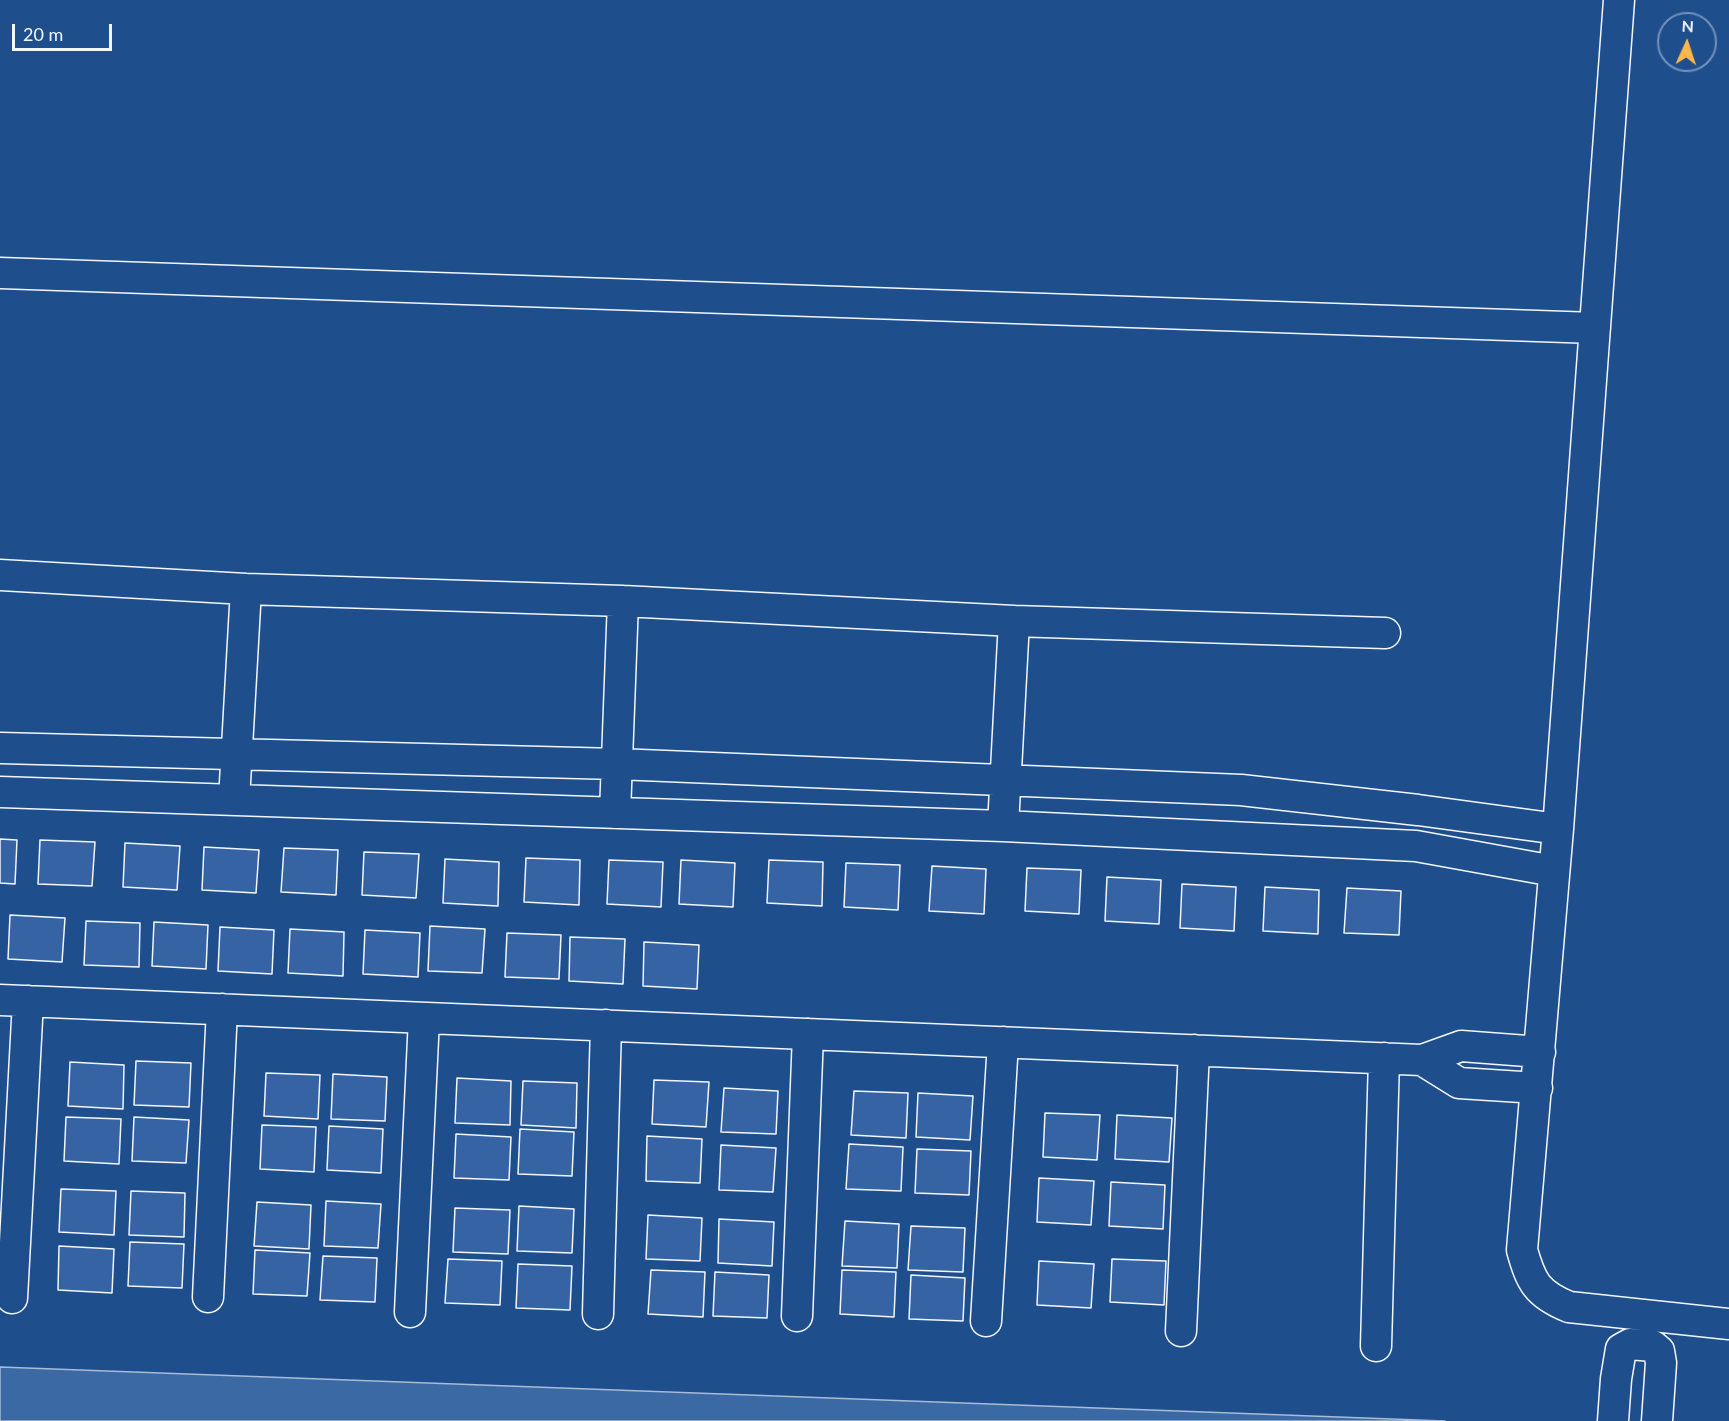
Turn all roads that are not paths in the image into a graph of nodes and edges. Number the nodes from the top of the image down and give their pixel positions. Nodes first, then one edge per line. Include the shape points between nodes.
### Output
1 (1619, 0) edge
2 (0, 273) edge
3 (1595, 328) junction
4 (0, 575) edge
5 (246, 589) junction
6 (623, 602) junction
7 (1014, 621) junction
8 (1385, 633) dead end
9 (0, 748) edge
10 (236, 754) junction
11 (617, 764) junction
12 (1006, 779) junction
13 (0, 792) edge
14 (234, 801) junction
15 (1418, 810) junction
16 (615, 813) junction
17 (1003, 826) junction
18 (1558, 829) junction
19 (1416, 846) junction
20 (1554, 871) junction
21 (14, 1001) edge
22 (222, 1009) junction
23 (424, 1018) junction
24 (606, 1026) junction
25 (808, 1034) junction
26 (1003, 1042) junction
27 (1194, 1050) junction
28 (1540, 1052) junction
29 (1384, 1058) junction
30 (1422, 1060) junction
31 (1537, 1088) junction
32 (208, 1297) dead end
33 (12, 1298) dead end
34 (410, 1312) dead end
35 (598, 1314) dead end
36 (797, 1316) dead end
37 (986, 1321) dead end
38 (1729, 1324) edge
39 (1181, 1330) dead end
40 (1376, 1346) dead end
41 (1613, 1421) edge
42 (1657, 1421) edge

1 - 3 street
2 - 3 street
3 - 18 street
4 - 5 street
5 - 6 street
5 - 10 street
6 - 7 street
6 - 11 street
7 - 8 street
7 - 12 street
9 - 10 street
10 - 11 street
10 - 14 street
11 - 12 street
11 - 16 street
12 - 15 street via 1241,790
12 - 17 street
13 - 14 street
14 - 16 street
15 - 18 street
15 - 19 street
16 - 17 street
17 - 19 street
18 - 20 street
19 - 20 street
20 - 28 street
21 - 22 street
21 - 33 street
22 - 23 street
22 - 32 street
23 - 24 street
23 - 34 street
24 - 25 street
24 - 35 street
25 - 26 street
25 - 36 street
26 - 27 street
26 - 37 street
27 - 29 street
27 - 39 street
28 - 30 street via 1461,1046
28 - 31 street
29 - 30 street
29 - 40 street
30 - 31 street via 1459,1083
31 - 38 street via 1522,1250 1529,1275 1548,1299 1569,1307
41 - 42 street via 1618,1361 1621,1348 1630,1344 1653,1346 1659,1351

